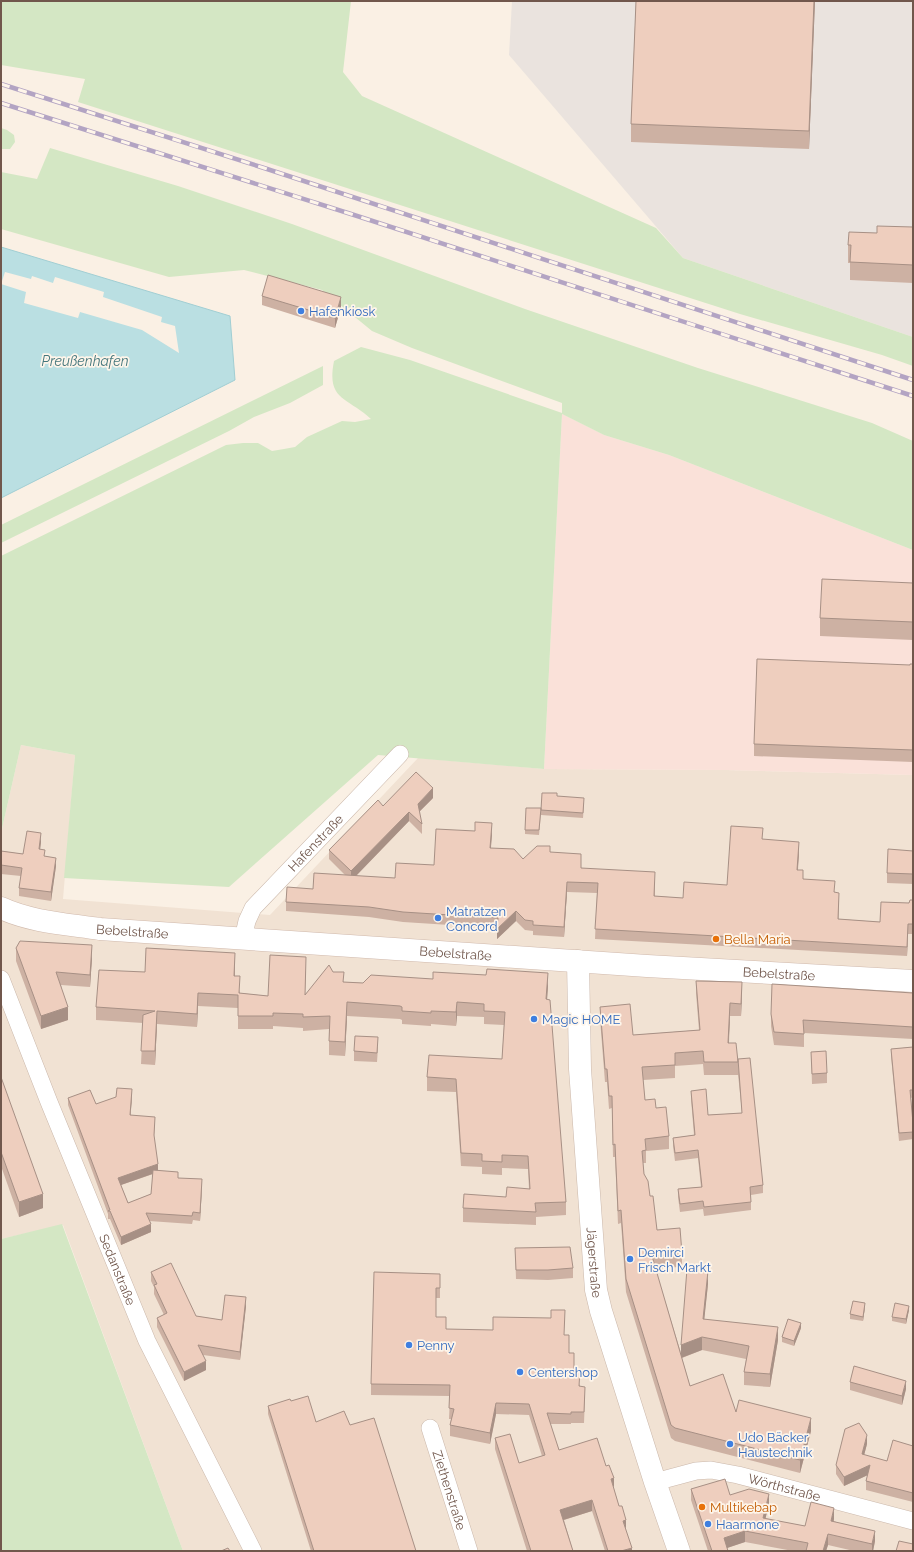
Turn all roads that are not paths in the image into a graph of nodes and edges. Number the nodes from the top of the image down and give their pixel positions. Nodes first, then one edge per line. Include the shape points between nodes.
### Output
1 (400, 754) dead end
2 (3, 914) edge
3 (243, 939) junction
4 (578, 961) junction
5 (1, 979) edge
6 (913, 981) edge
7 (430, 1428) dead end
8 (655, 1482) junction
9 (913, 1521) edge
10 (253, 1551) edge
11 (469, 1551) edge
12 (679, 1551) edge

1 - 3 street, Hafenstraße via 252,908
2 - 3 main road, Bebelstraße via 100,929
3 - 4 main road, Bebelstraße
4 - 6 main road, Bebelstraße
4 - 8 main road, Jägerstraße via 580,1069 596,1290
5 - 10 street, Sedanstraße via 57,1123 147,1340
7 - 11 street, Ziethenstraße
8 - 9 street, Wörthstraße via 696,1471 712,1470
8 - 12 main road, Jägerstraße

